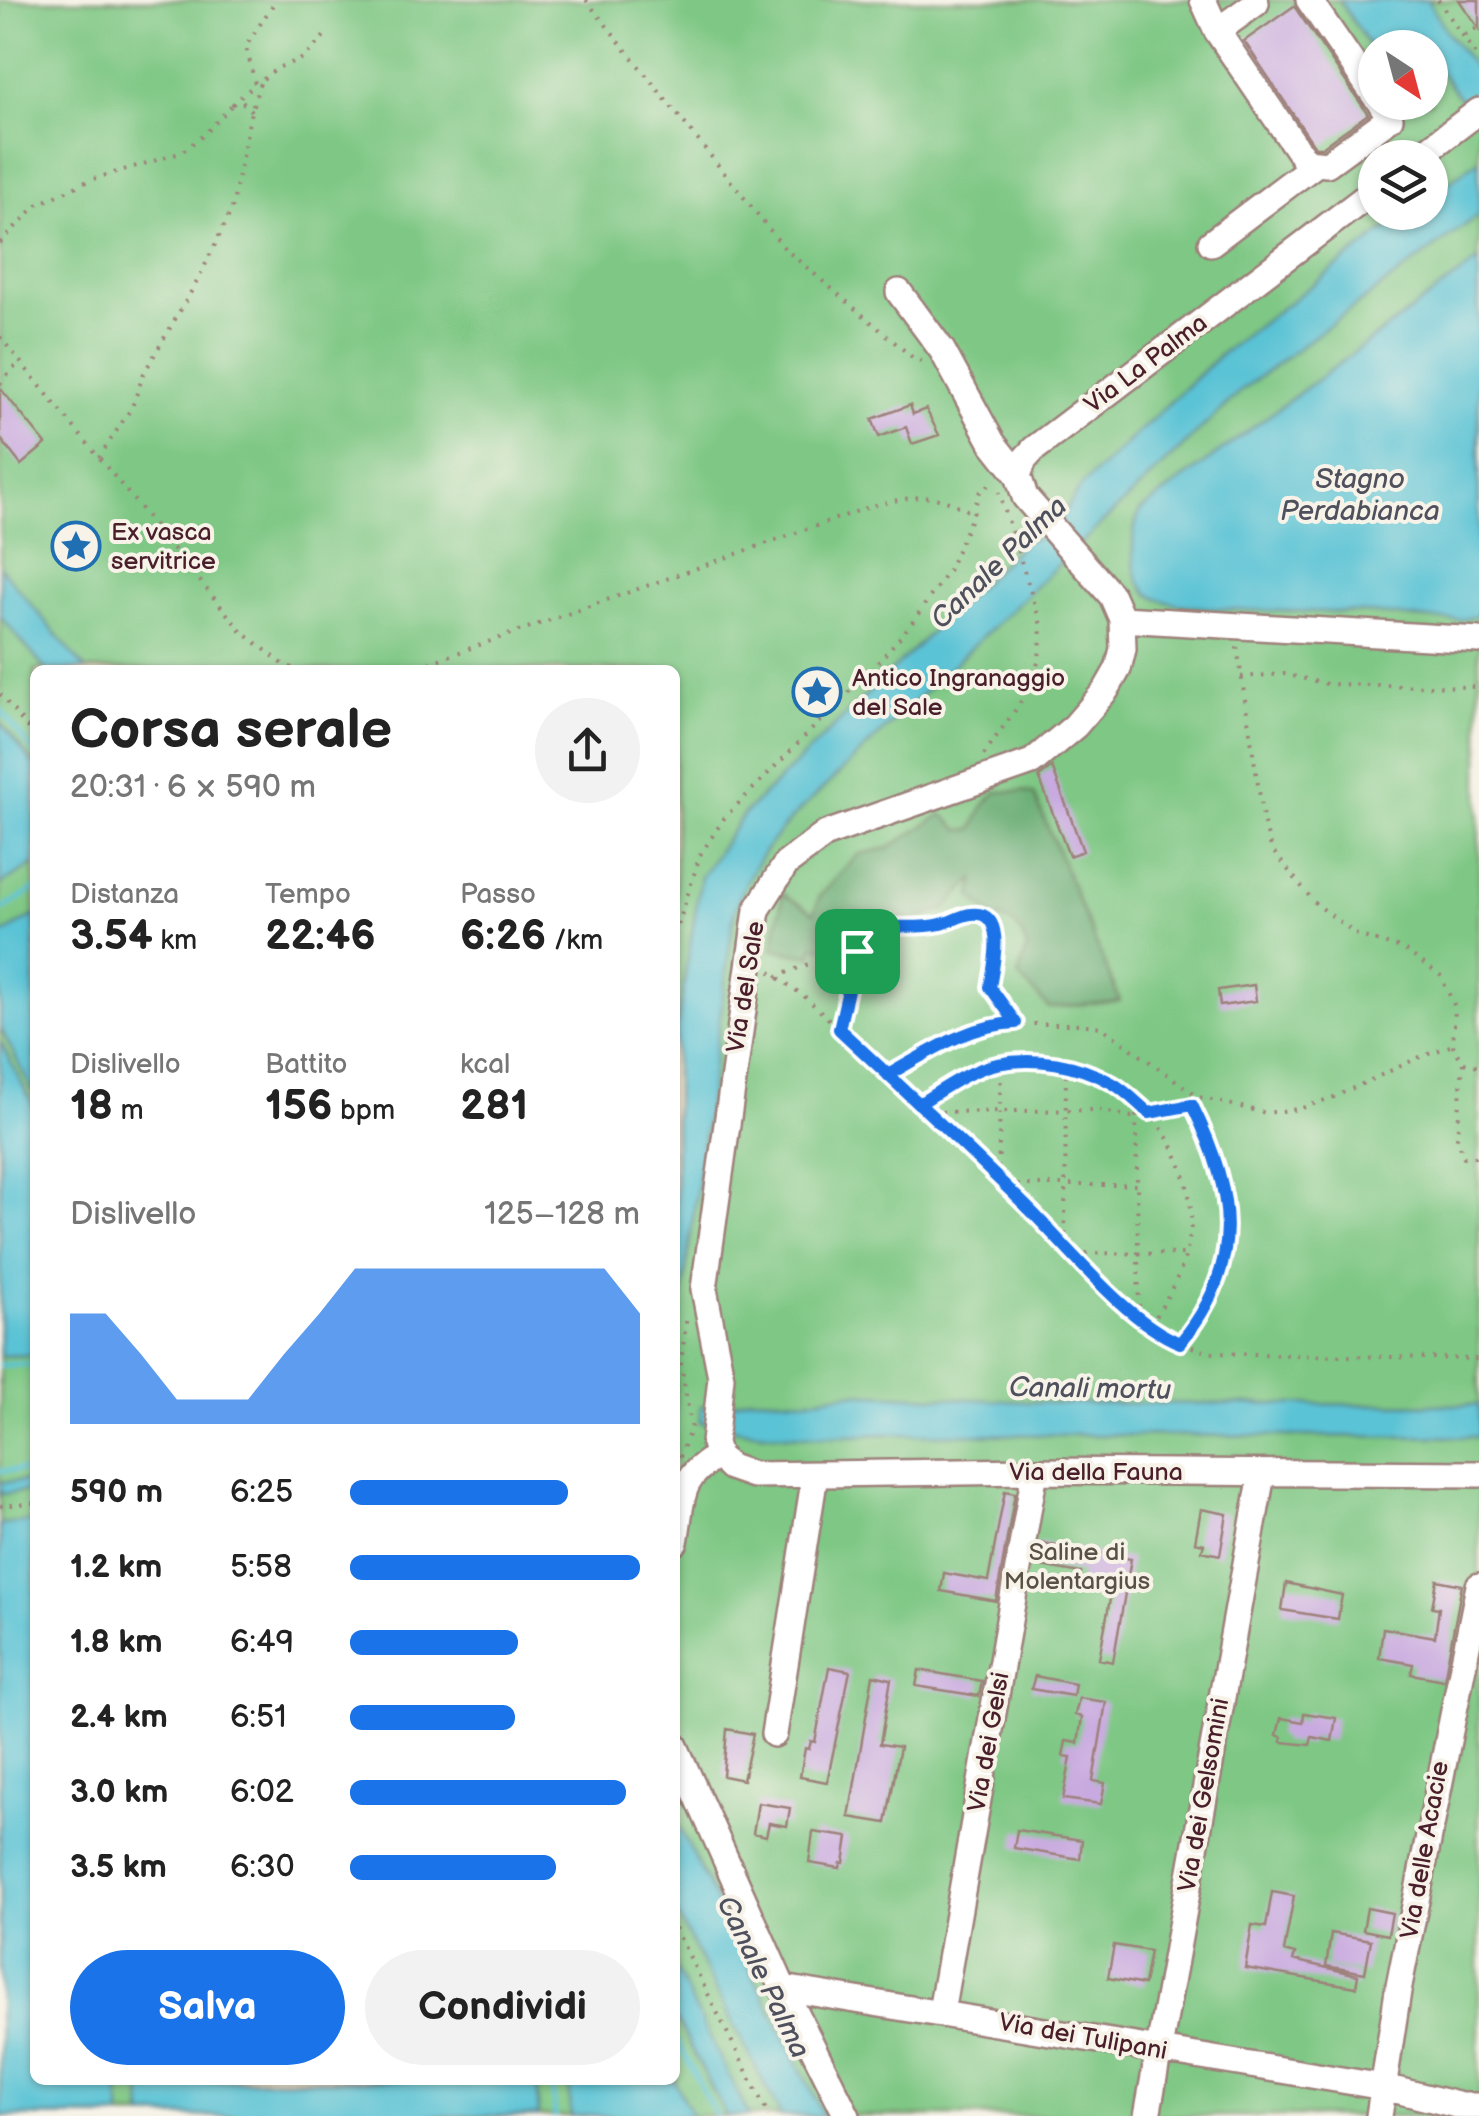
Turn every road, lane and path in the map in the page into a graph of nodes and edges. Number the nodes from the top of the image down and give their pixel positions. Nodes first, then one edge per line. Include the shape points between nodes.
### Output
1 (276, 0) edge
2 (586, 0) edge
3 (1204, 0) edge
4 (1309, 0) edge
5 (1438, 0) edge
6 (1452, 0) edge
7 (1256, 3) dead end
8 (1442, 6) junction
9 (1478, 27) edge
10 (1217, 31) junction
11 (327, 33) dead end
12 (1463, 36) junction
13 (1479, 59) edge
14 (1358, 71) edge
15 (262, 80) junction
16 (254, 84) junction
17 (233, 104) junction
18 (251, 111) junction
19 (1475, 114) edge
20 (1387, 120) edge
21 (1441, 140) edge
22 (1317, 163) junction
23 (1358, 203) edge
24 (1211, 242) dead end
25 (0, 243) edge
26 (900, 292) dead end
27 (0, 337) edge
28 (22, 364) junction
29 (954, 378) junction
30 (0, 384) edge
31 (99, 458) junction
32 (1018, 475) junction
33 (973, 514) junction
34 (1122, 619) junction
35 (1233, 623) junction
36 (1479, 640) edge
37 (282, 665) edge
38 (424, 665) edge
39 (1241, 677) junction
40 (1479, 687) edge
41 (0, 694) edge
42 (30, 731) edge
43 (984, 755) dead end
44 (680, 919) edge
45 (857, 951) junction
46 (748, 958) junction
47 (776, 977) junction
48 (1016, 1023) junction
49 (839, 1029) junction
50 (1453, 1045) junction
51 (1463, 1063) junction
52 (1001, 1064) junction
53 (1066, 1066) junction
54 (1479, 1066) edge
55 (888, 1075) junction
56 (919, 1104) junction
57 (1066, 1110) junction
58 (1000, 1111) junction
59 (928, 1112) junction
60 (1149, 1113) junction
61 (1136, 1116) junction
62 (1479, 1156) edge
63 (998, 1178) junction
64 (1004, 1184) junction
65 (1066, 1185) junction
66 (1138, 1185) junction
67 (1065, 1245) junction
68 (1073, 1253) junction
69 (1138, 1254) junction
70 (1185, 1254) junction
71 (1139, 1319) junction
72 (1150, 1326) junction
73 (1180, 1343) junction
74 (1479, 1359) edge
75 (718, 1456) junction
76 (1035, 1471) junction
77 (1262, 1474) junction
78 (1479, 1474) edge
79 (814, 1475) junction
80 (30, 1503) edge
81 (0, 1506) edge
82 (680, 1515) edge
83 (1479, 1586) edge
84 (774, 1734) dead end
85 (680, 1757) edge
86 (680, 1938) edge
87 (783, 1988) junction
88 (941, 2012) junction
89 (1158, 2050) junction
90 (1384, 2086) junction
91 (1479, 2106) edge
92 (769, 2116) edge
93 (846, 2116) edge
94 (1147, 2116) edge
95 (1379, 2116) edge

1 - 16 path via 246,46
2 - 29 path via 784,249 912,356
3 - 10 street
4 - 14 street
5 - 8 path
6 - 8 path
7 - 10 street
8 - 12 path
9 - 12 path
10 - 22 street via 1295,149 1306,162
11 - 15 path via 304,58
12 - 13 path
15 - 16 path
15 - 18 path
16 - 17 path
17 - 18 path
17 - 25 path via 180,153 90,180 36,205
18 - 31 path via 232,209 132,407
19 - 21 street
20 - 22 street via 1327,164
22 - 24 street
23 - 32 street, Via La Palma via 1034,449
26 - 29 street
27 - 28 path
28 - 30 path
28 - 31 path
29 - 32 street
31 - 37 path via 241,631
32 - 34 street via 1024,497 1112,596
33 - 38 path via 948,499 917,496 872,506
33 - 43 path via 979,493 998,477 1042,642 1030,687
33 - 44 path via 948,570 912,623 725,817 700,855
34 - 35 street
34 - 46 street, Via del Sale via 1118,669 1075,726 1032,762 826,834 786,864 756,910
35 - 36 street
35 - 39 path
39 - 40 path
39 - 50 path via 1272,850 1314,902 1357,936 1403,949 1440,976 1455,1008
41 - 42 path
45 - 47 path
45 - 48 path via 876,928 984,916 996,934 990,987
45 - 49 path
46 - 47 path
46 - 75 street, Via del Sale via 704,1289 722,1376
47 - 49 path
48 - 50 path via 1101,1027 1199,1097 1266,1114 1334,1097
48 - 55 path via 955,1037
49 - 55 path
50 - 51 path
51 - 54 path
51 - 62 path via 1457,1139 1464,1158
52 - 53 path
52 - 56 path
52 - 58 path
53 - 57 path
53 - 60 path via 1114,1084
55 - 56 path
56 - 59 path
57 - 58 path
57 - 61 path
57 - 65 path
58 - 59 path
58 - 63 path
59 - 63 path
60 - 61 path
60 - 70 path via 1172,1145 1191,1204
60 - 73 path via 1192,1105 1225,1186 1228,1218 1214,1288
61 - 66 path
63 - 64 path
64 - 65 path
64 - 67 path
65 - 66 path
65 - 67 path
66 - 69 path
67 - 68 path
68 - 69 path
68 - 71 path
69 - 70 path
69 - 71 path
70 - 72 path
71 - 72 path
72 - 73 path
73 - 74 path via 1210,1354
75 - 79 street, Via della Fauna via 754,1476
75 - 82 street via 687,1478
76 - 77 street, Via della Fauna
76 - 79 street, Via della Fauna
76 - 88 street, Via dei Gelsi
77 - 78 street, Via della Fauna
77 - 89 street, Via dei Gelsomini
79 - 84 street
80 - 81 path
83 - 90 street, Via delle Acacie
85 - 87 street
86 - 92 path
87 - 88 street, Via dei Tulipani
87 - 93 street
88 - 89 street, Via dei Tulipani
89 - 90 street, Via dei Tulipani
89 - 94 street, Via dei Gelsomini
90 - 91 street, Via dei Tulipani
90 - 95 street, Via delle Acacie

